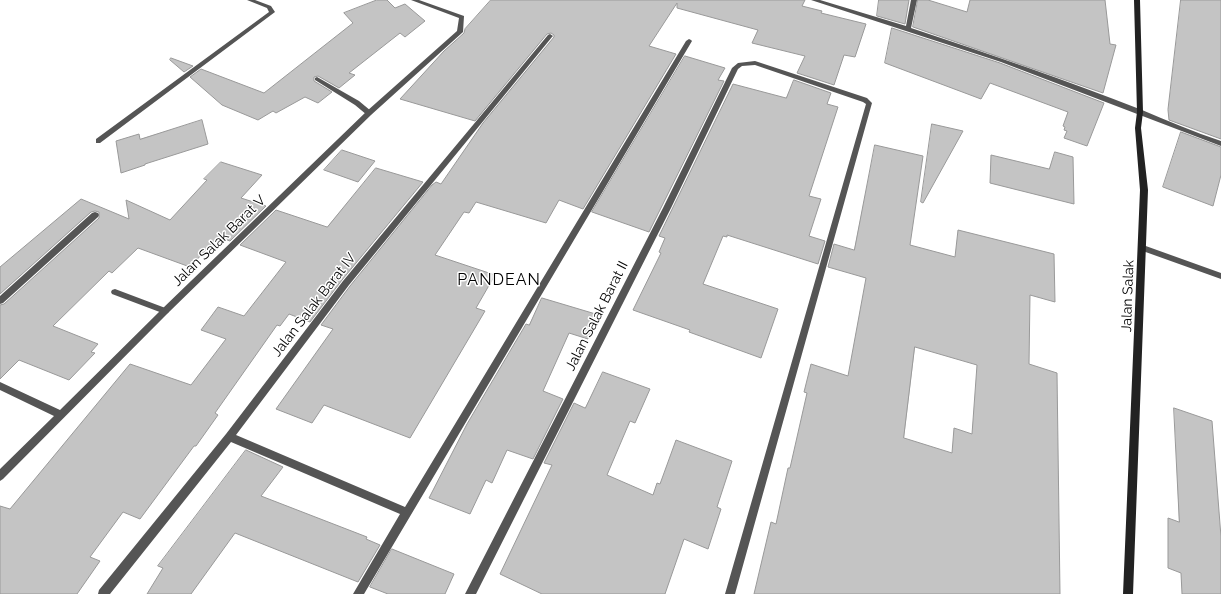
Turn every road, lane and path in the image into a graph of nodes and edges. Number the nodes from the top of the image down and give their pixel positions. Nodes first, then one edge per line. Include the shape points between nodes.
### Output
1 (250, 0) edge
2 (414, 0) edge
3 (814, 0) edge
4 (914, 0) edge
5 (1137, 0) edge
6 (908, 29) junction
7 (550, 36) dead end
8 (690, 41) dead end
9 (317, 79) dead end
10 (368, 112) junction
11 (1140, 112) junction
12 (98, 141) dead end
13 (1221, 144) edge
14 (95, 215) dead end
15 (1143, 248) junction
16 (1220, 277) edge
17 (114, 292) dead end
18 (0, 301) edge
19 (165, 311) junction
20 (0, 386) edge
21 (60, 415) junction
22 (229, 437) junction
23 (0, 476) edge
24 (406, 512) junction
25 (103, 594) edge
26 (358, 594) edge
27 (470, 594) edge
28 (730, 594) edge
29 (1128, 594) edge

1 - 12 street via 269,7 272,12
2 - 10 street, Jalan Salak Barat V via 462,17 462,29
3 - 6 street
4 - 6 street
5 - 11 street, Jalan Salak
6 - 11 street
7 - 22 street, Jalan Salak Barat IV via 346,282
8 - 24 street
9 - 10 street
10 - 19 street, Jalan Salak Barat V
11 - 13 street
11 - 15 street, Jalan Salak via 1138,128 1144,190
14 - 18 street
15 - 16 street
15 - 29 street, Jalan Salak
17 - 19 street
19 - 21 street, Jalan Salak Barat V
20 - 21 street
21 - 23 street, Jalan Salak Barat V
22 - 24 street
22 - 25 street, Jalan Salak Barat IV
24 - 26 street
27 - 28 street, Jalan Salak Barat II via 667,208 735,68 740,64 755,63 869,103

